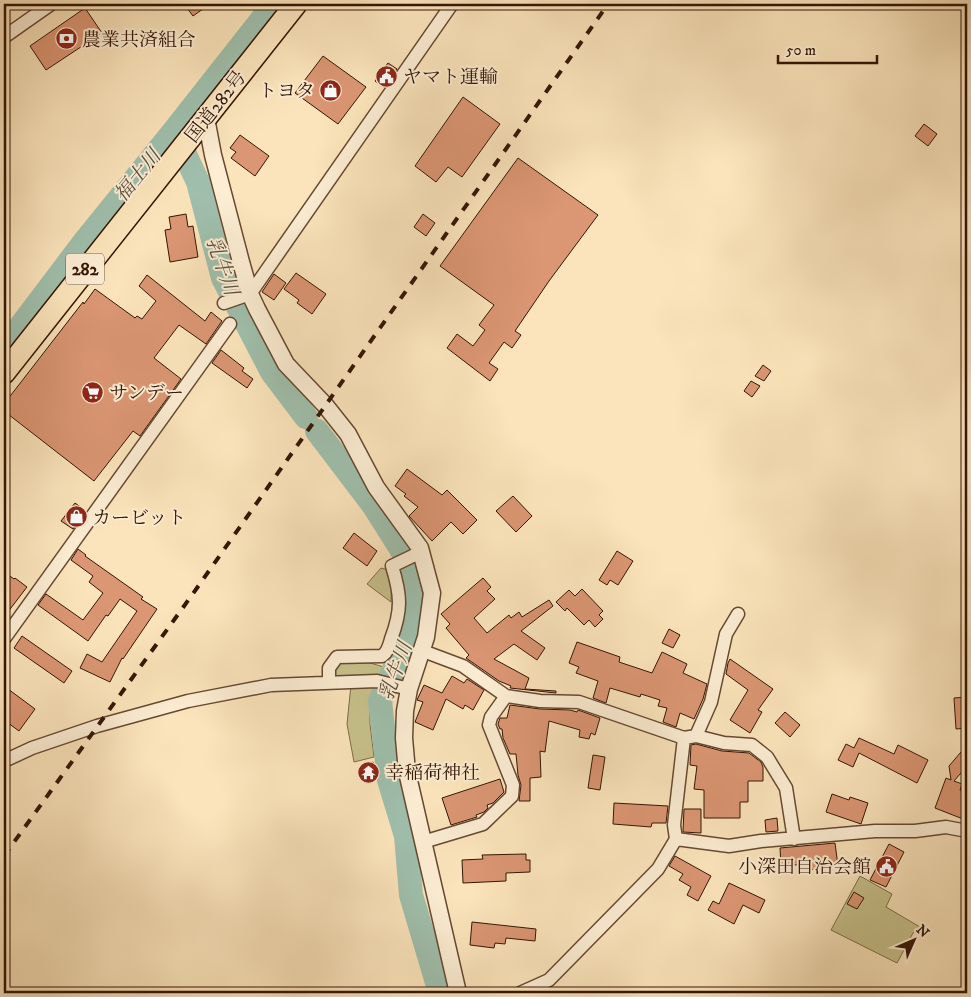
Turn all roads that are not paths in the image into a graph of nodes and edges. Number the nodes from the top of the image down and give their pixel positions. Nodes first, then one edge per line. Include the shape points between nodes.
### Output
1 (51, 4) edge
2 (296, 4) edge
3 (452, 4) edge
4 (4, 37) edge
5 (201, 124) junction
6 (247, 294) junction
7 (224, 303) dead end
8 (230, 324) dead end
9 (4, 373) edge
10 (420, 552) junction
11 (738, 614) dead end
12 (4, 639) edge
13 (422, 651) junction
14 (329, 683) junction
15 (409, 689) junction
16 (506, 696) junction
17 (690, 737) junction
18 (4, 760) edge
19 (967, 831) edge
20 (676, 838) junction
21 (794, 839) junction
22 (423, 842) junction
23 (458, 993) edge
24 (520, 993) edge

1 - 4 street
2 - 5 highway, 国道282号 / 282
3 - 6 street
5 - 6 street via 215,164
5 - 9 highway, 国道282号 / 282
6 - 7 street
6 - 10 street via 286,364 348,434 376,487
8 - 12 street
10 - 13 street via 432,593
10 - 14 street via 392,566 399,587 400,604 386,653 382,656 337,658 329,668
11 - 17 street via 726,634 711,702
13 - 15 street
13 - 16 street via 463,666
14 - 15 street via 377,681
14 - 18 street via 271,685 188,700 97,726
15 - 22 street via 404,711 407,772
16 - 17 street via 579,702
16 - 22 street via 489,725 513,785 512,796 483,824
17 - 20 street via 674,825
17 - 21 street via 752,745 767,757 786,788
19 - 21 street via 946,827
20 - 21 street via 729,846
20 - 24 street via 658,869 549,980
22 - 23 street

